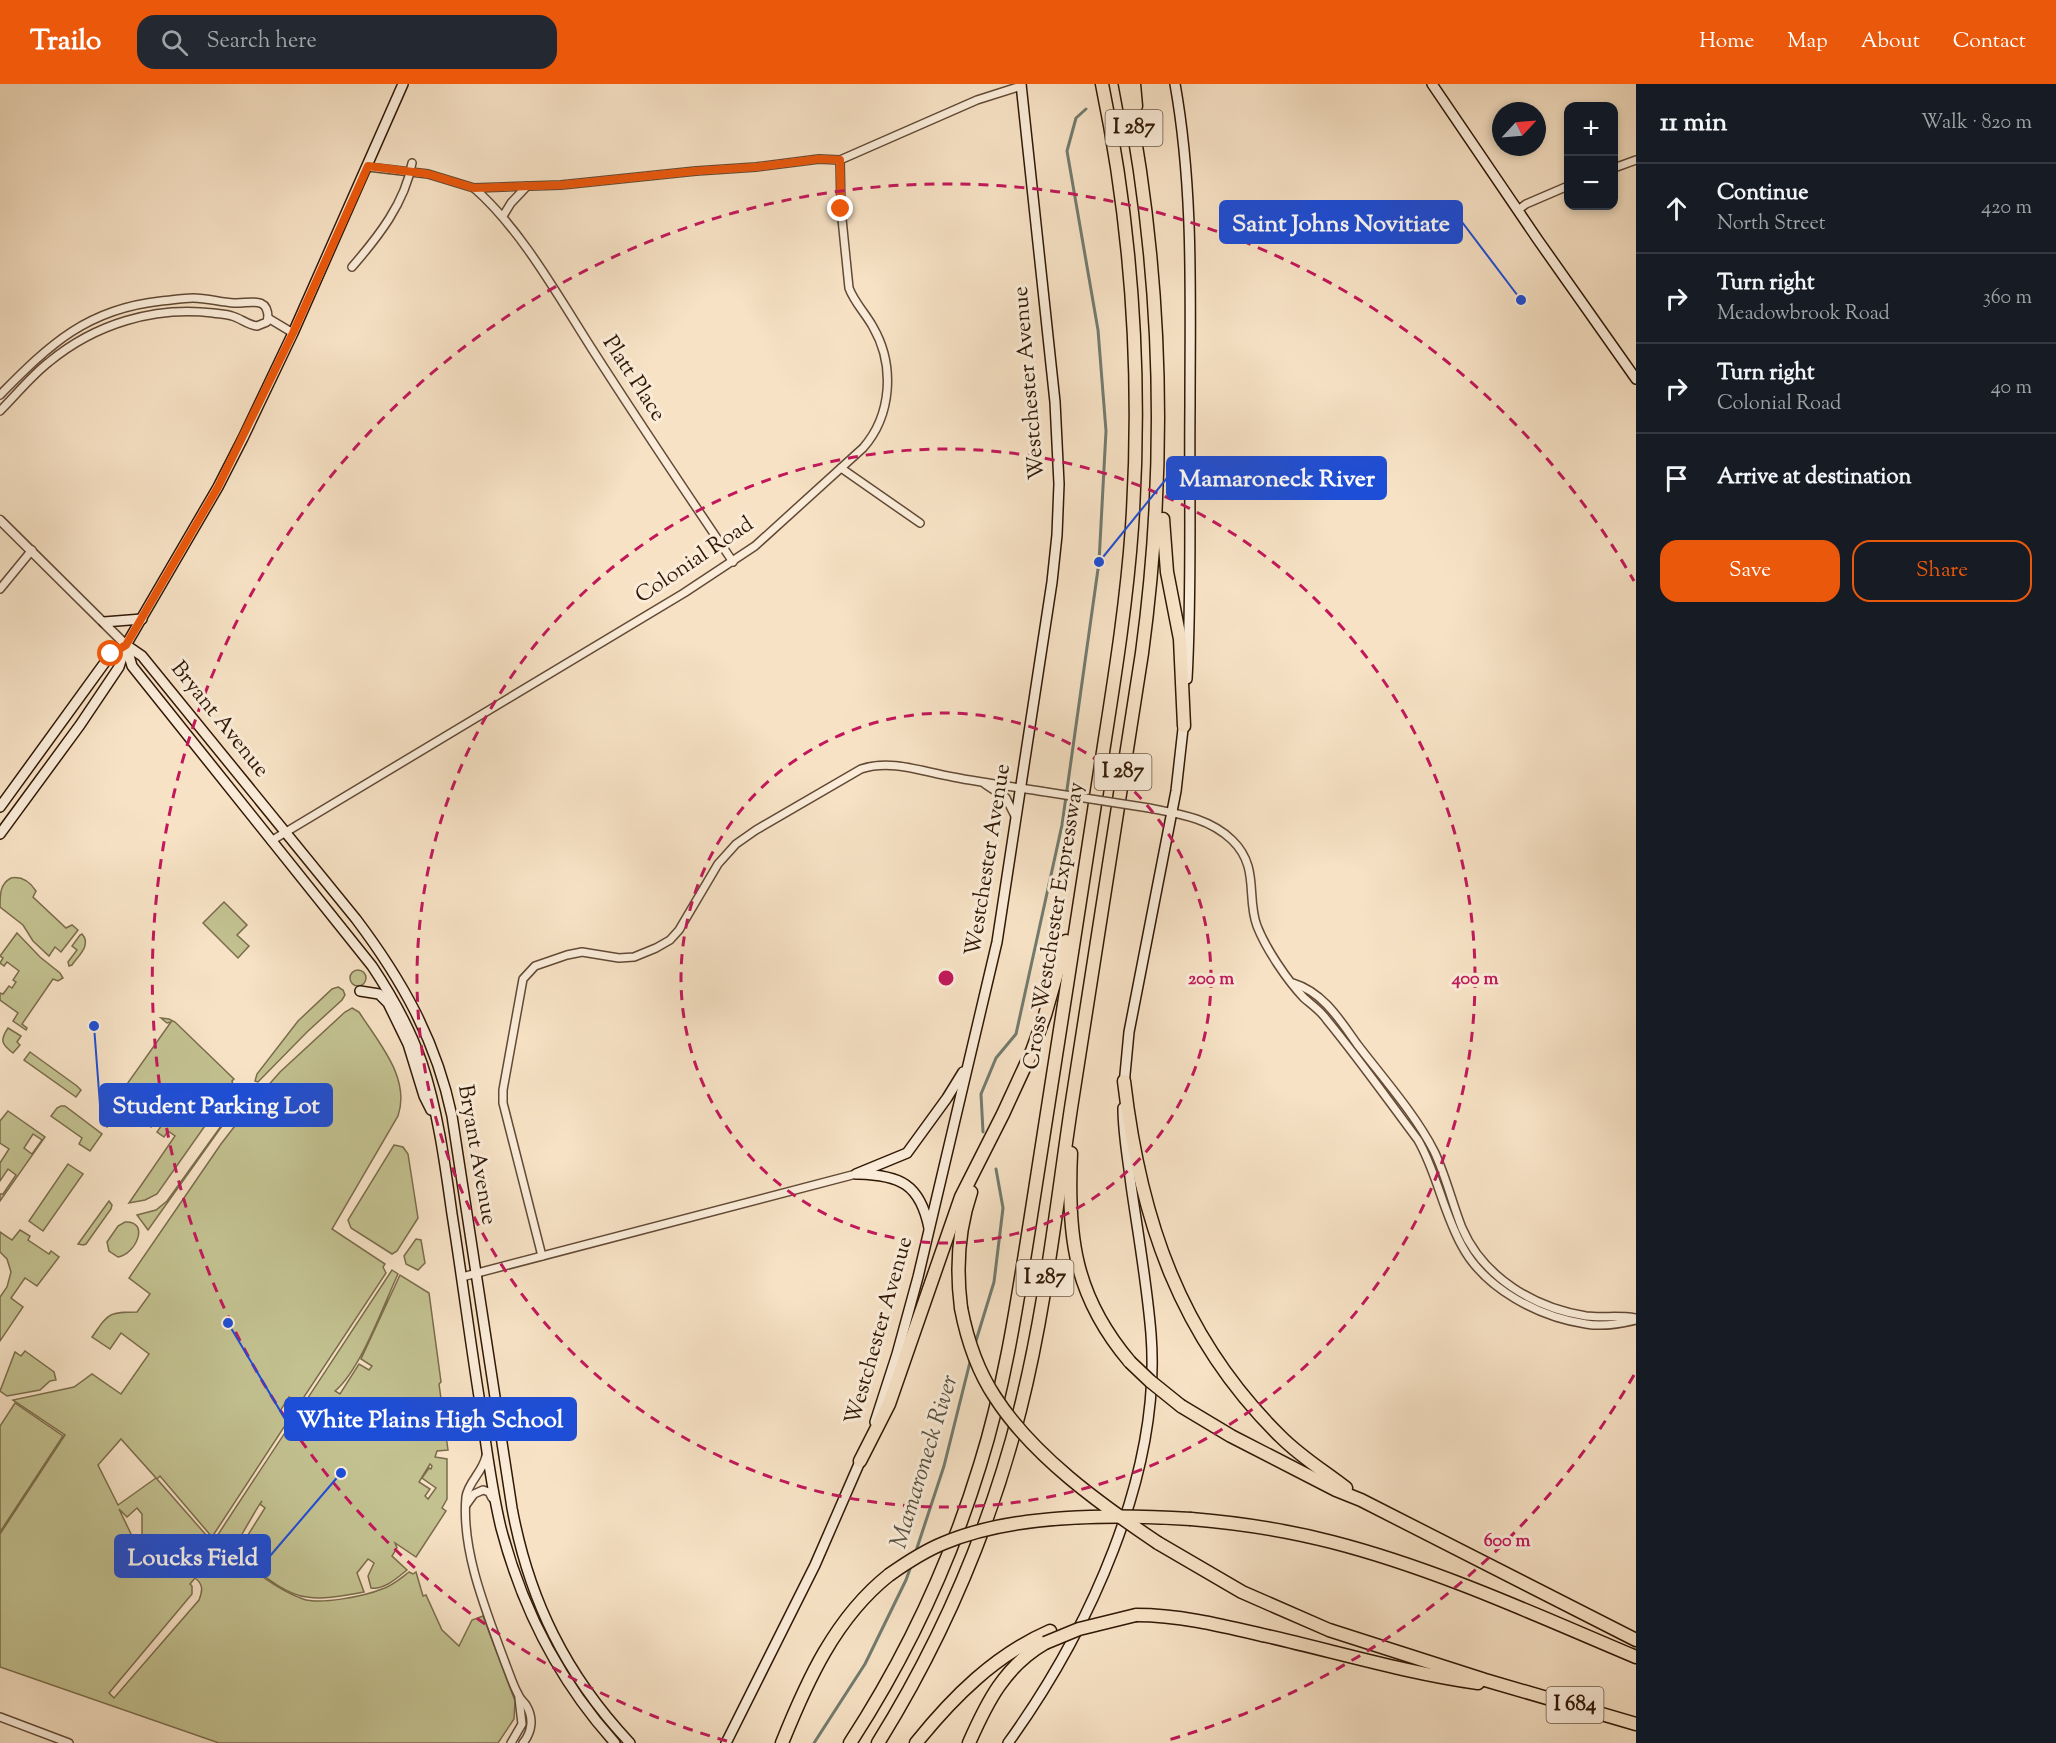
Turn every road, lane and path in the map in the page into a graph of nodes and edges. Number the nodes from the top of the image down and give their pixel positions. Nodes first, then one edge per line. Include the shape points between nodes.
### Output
1 (403, 84) edge
2 (1102, 84) edge
3 (1125, 84) edge
4 (1134, 84) edge
5 (1175, 84) edge
6 (1432, 84) edge
7 (1021, 85) edge
8 (840, 160) junction
9 (1636, 160) edge
10 (368, 166) junction
11 (411, 167) junction
12 (1618, 167) edge
13 (1142, 173) junction
14 (527, 186) junction
15 (474, 188) junction
16 (1564, 188) edge
17 (1518, 210) junction
18 (503, 216) junction
19 (352, 267) dead end
20 (141, 303) junction
21 (234, 303) junction
22 (144, 315) junction
23 (231, 316) junction
24 (268, 318) junction
25 (293, 333) junction
26 (40, 355) junction
27 (47, 363) junction
28 (1636, 380) edge
29 (0, 395) edge
30 (0, 411) edge
31 (1159, 463) junction
32 (841, 468) junction
33 (0, 520) edge
34 (920, 523) dead end
35 (32, 550) junction
36 (733, 562) junction
37 (0, 589) edge
38 (142, 619) junction
39 (104, 622) junction
40 (126, 645) junction
41 (1184, 726) junction
42 (980, 781) junction
43 (1021, 788) junction
44 (0, 807) edge
45 (1172, 813) junction
46 (1016, 820) junction
47 (286, 832) junction
48 (0, 834) edge
49 (271, 841) junction
50 (1084, 870) junction
51 (360, 991) dead end
52 (970, 1056) junction
53 (1076, 1080) junction
54 (1124, 1081) junction
55 (1004, 1114) junction
56 (436, 1119) junction
57 (856, 1174) junction
58 (930, 1229) junction
59 (542, 1256) junction
60 (476, 1274) junction
61 (462, 1277) junction
62 (1636, 1319) edge
63 (487, 1450) junction
64 (860, 1461) junction
65 (1361, 1500) junction
66 (466, 1505) junction
67 (497, 1510) junction
68 (1047, 1637) junction
69 (1636, 1641) edge
70 (1636, 1657) edge
71 (1514, 1689) junction
72 (519, 1698) junction
73 (0, 1717) edge
74 (1636, 1724) edge
75 (69, 1743) edge
76 (511, 1743) edge
77 (522, 1743) edge
78 (615, 1743) edge
79 (630, 1743) edge
80 (726, 1743) edge
81 (782, 1743) edge
82 (850, 1743) edge
83 (878, 1743) edge
84 (916, 1743) edge
85 (969, 1743) edge
86 (1008, 1743) edge

1 - 10 main road
2 - 50 highway, Cross Westchester Expressway / I 287 via 1119,177 1129,271 1136,429 1127,587
3 - 13 highway, Cross Westchester Expressway / I 287
4 - 13 highway
5 - 41 main road via 1186,170 1190,307 1190,611
6 - 17 main road
7 - 8 street
7 - 43 main road, Westchester Avenue via 1055,402 1059,484 1052,582
8 - 14 street
8 - 32 street, Colonial Road via 849,288 874,328 887,373 880,424 874,436
9 - 12 street
10 - 11 street
10 - 25 main road
11 - 15 street
11 - 19 street via 399,202 379,237
13 - 31 highway, Cross Westchester Expressway / I 287 via 1156,301
14 - 15 street
14 - 18 street
15 - 18 street, Platt Place
16 - 17 street
17 - 28 main road
18 - 36 street, Platt Place
20 - 21 street via 191,298
20 - 22 street
20 - 26 street via 89,321
21 - 23 street
21 - 24 street via 264,304
22 - 23 street via 183,311
22 - 27 street via 93,333
23 - 24 street via 257,326
24 - 25 street
25 - 38 main road via 218,487
26 - 27 street
26 - 29 street
27 - 30 street
31 - 41 highway via 1167,572 1180,639
31 - 53 highway, Cross Westchester Expressway / I 287 via 1142,653
32 - 34 street
32 - 36 street, Colonial Road
33 - 35 street, Bryant Avenue
35 - 37 street
35 - 39 street, Bryant Avenue
36 - 47 street, Colonial Road
38 - 39 main road
38 - 40 main road
39 - 40 street, Bryant Avenue
40 - 44 main road via 111,654
40 - 47 main road, Bryant Avenue via 142,656
40 - 48 main road via 119,667
40 - 49 main road, Bryant Avenue via 132,666
41 - 45 main road
42 - 43 street
42 - 46 street via 1006,798
42 - 59 street via 891,764 861,769 736,844 718,864 679,930 656,948 619,958 582,952 529,970 523,979 503,1102
43 - 45 street, bridge
43 - 46 main road, Westchester Avenue
45 - 54 main road via 1129,1032
45 - 62 street via 1214,826 1237,846 1252,878 1257,925 1271,954 1293,983 1329,1006 1418,1126 1440,1163 1468,1240 1484,1264 1522,1294 1573,1313
46 - 52 main road, Westchester Avenue via 997,942
47 - 49 street, Colonial Road
47 - 60 main road, Bryant Avenue via 384,956 422,1023 445,1085
49 - 56 main road, Bryant Avenue via 372,966 393,998 422,1062
50 - 55 highway via 1045,1016
50 - 82 highway, Cross Westchester Expressway / I 287 via 1014,1321 990,1429 969,1501 934,1589
51 - 56 main road via 379,994 388,1003
52 - 57 main road via 953,1089 910,1149 898,1158
52 - 58 main road, Westchester Avenue
53 - 65 highway, bridge via 1069,1199 1074,1247 1080,1271 1107,1331 1130,1362 1181,1406 1231,1436
53 - 83 highway, Cross Westchester Expressway / I 287 via 1036,1333 1007,1457 985,1525 951,1607
54 - 65 highway via 1134,1154 1147,1209 1168,1269 1197,1327 1233,1381 1273,1428
54 - 86 main road via 1125,1137 1152,1350 1146,1431 1126,1510 1098,1586 1058,1666
55 - 64 highway via 961,1197 889,1404
55 - 71 highway, bridge via 980,1167 965,1214 958,1263 967,1336 978,1366 1012,1420 1083,1487 1158,1543 1221,1581 1369,1644
56 - 61 main road, Bryant Avenue
57 - 58 main road via 889,1176 908,1186 920,1202
57 - 59 street
58 - 64 main road, Westchester Avenue via 895,1362
59 - 60 street
60 - 61 street
60 - 79 main road, Bryant Avenue via 526,1570 543,1614 573,1671
61 - 63 main road, Bryant Avenue
63 - 66 street via 483,1467 468,1488
63 - 67 main road, Bryant Avenue
64 - 80 main road, Westchester Avenue via 815,1565
65 - 69 highway
66 - 67 street via 474,1494 486,1490
66 - 72 street via 466,1533 475,1569
67 - 78 main road, Bryant Avenue via 509,1557 543,1641 578,1698
68 - 71 highway, bridge via 1136,1615 1188,1618 1444,1678
68 - 84 highway via 1016,1648 982,1673
68 - 85 highway via 998,1686
70 - 81 highway, bridge via 1470,1588 1357,1549 1279,1530 1144,1516 1033,1522 964,1536 935,1547 889,1575 862,1599 835,1634
71 - 74 highway, I 684
72 - 76 street via 522,1724
72 - 77 street via 531,1720 530,1732
73 - 75 street

